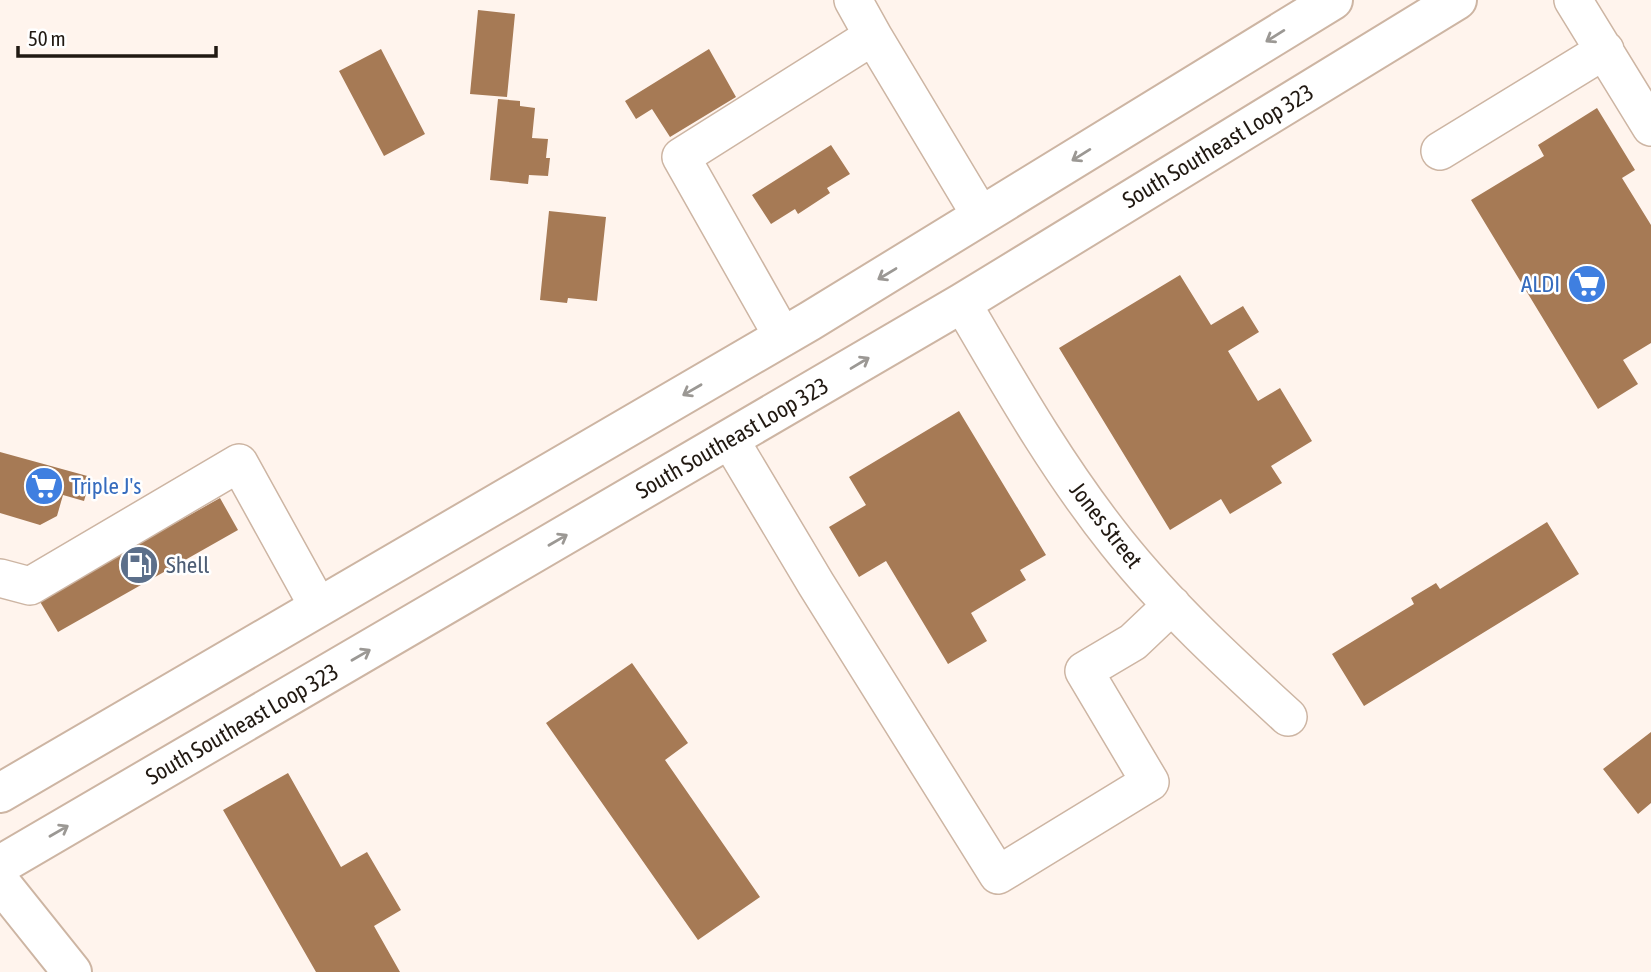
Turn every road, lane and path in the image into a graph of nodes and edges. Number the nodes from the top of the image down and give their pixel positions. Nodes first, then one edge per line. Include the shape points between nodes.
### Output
1 (853, 0) edge
2 (1333, 0) edge
3 (1457, 0) edge
4 (1573, 0) edge
5 (873, 36) junction
6 (1605, 50) junction
7 (1651, 127) edge
8 (1440, 151) dead end
9 (981, 216) junction
10 (962, 303) junction
11 (783, 337) junction
12 (730, 440) junction
13 (0, 578) edge
14 (1171, 605) junction
15 (318, 606) junction
16 (1288, 717) dead end
17 (0, 793) edge
18 (0, 865) edge
19 (0, 882) edge
20 (72, 972) edge

1 - 5 street
2 -> 9 main road
3 - 10 main road, South Southeast Loop 323
4 - 6 street
5 - 9 street
5 - 11 street via 681,158
6 - 7 street
6 - 8 street
9 -> 11 main road
12 -> 10 main road, South Southeast Loop 323
10 - 14 street, Jones Street via 1074,485
11 -> 15 main road
12 - 14 street via 998,875 1150,782 1084,671 1133,642
18 -> 12 main road, South Southeast Loop 323
13 - 15 street via 30,586 239,463
14 - 16 street, Jones Street
15 - 17 main road
19 - 20 main road

